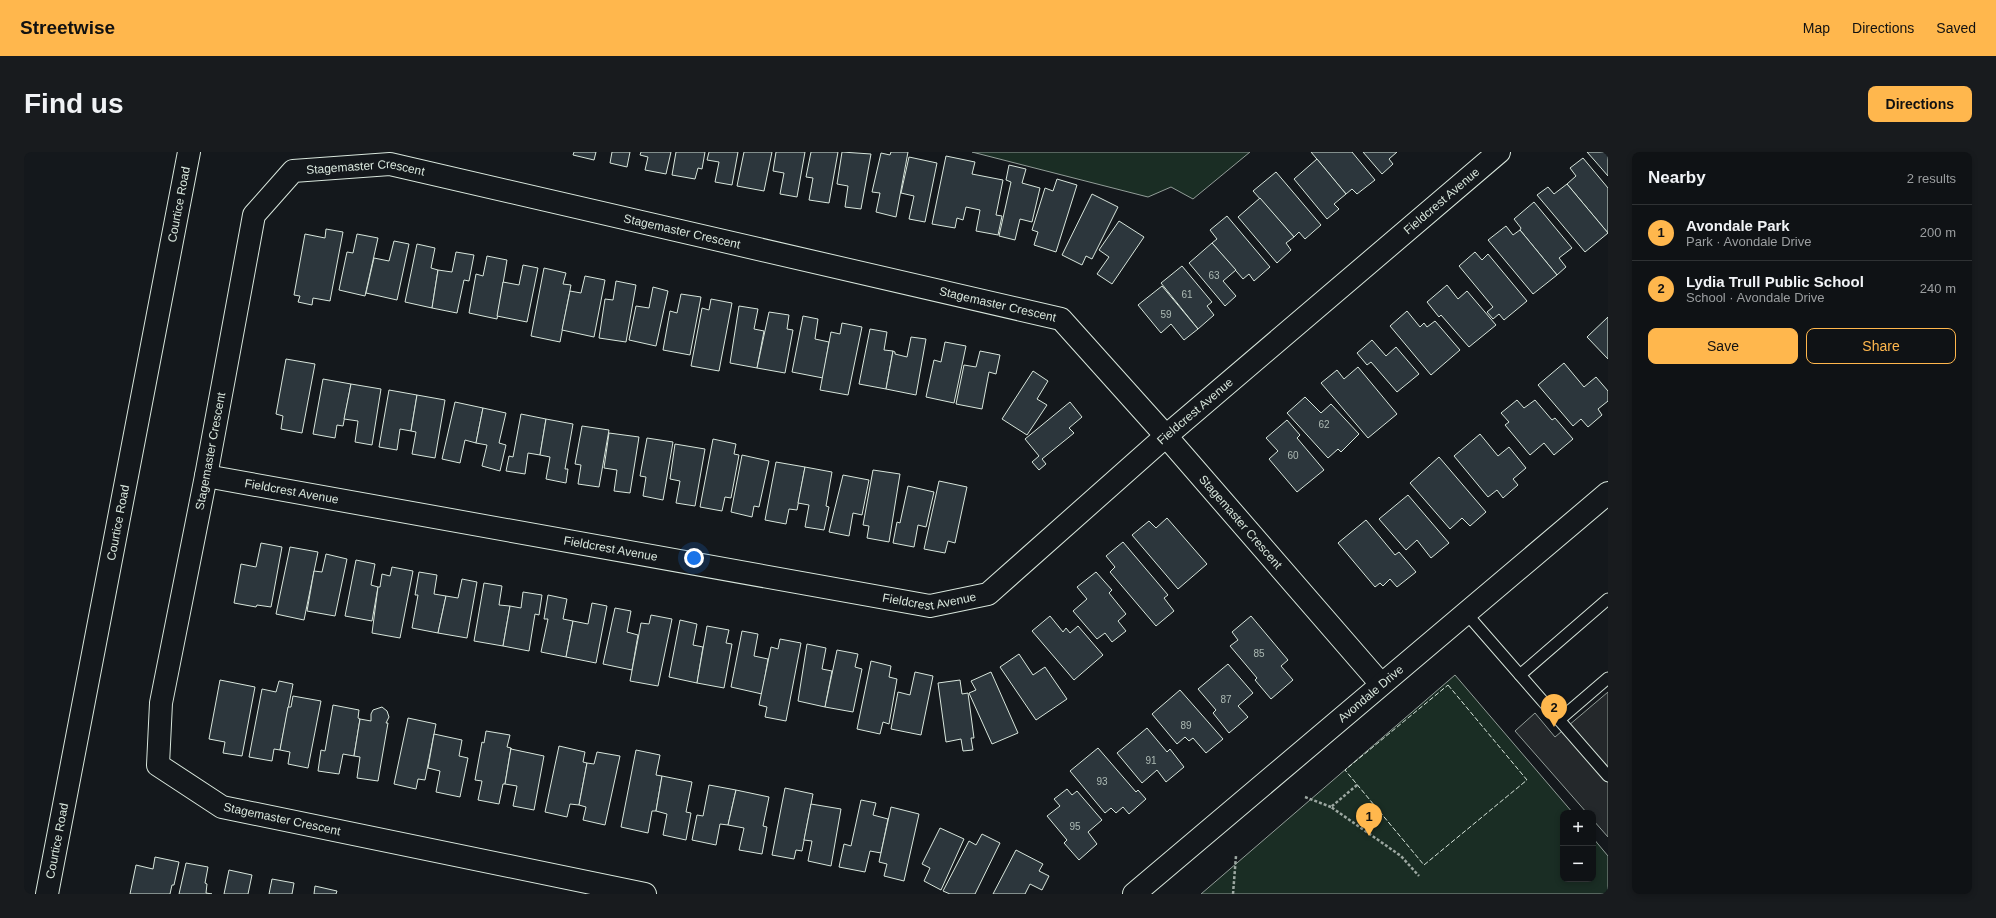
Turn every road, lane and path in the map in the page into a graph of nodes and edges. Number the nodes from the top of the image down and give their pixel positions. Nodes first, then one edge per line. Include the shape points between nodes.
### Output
1 (189, 152) edge
2 (1499, 152) edge
3 (1166, 436) junction
4 (206, 476) junction
5 (1608, 493) edge
6 (1608, 599) edge
7 (1466, 614) junction
8 (1520, 675) junction
9 (1607, 682) edge
10 (1381, 684) junction
11 (1559, 720) junction
12 (1608, 776) edge
13 (1357, 785) dead end
14 (1305, 797) dead end
15 (1331, 807) junction
16 (1236, 856) dead end
17 (1419, 876) dead end
18 (47, 894) edge
19 (645, 894) edge
20 (1134, 894) edge
21 (1233, 894) edge

1 - 18 street, Courtice Road
2 - 3 street, Fieldcrest Avenue
3 - 4 street, Fieldcrest Avenue via 988,594 930,606
3 - 4 street, Stagemaster Crescent via 1061,319 390,164 293,171 254,216
3 - 10 street, Stagemaster Crescent
4 - 19 street, Stagemaster Crescent via 161,703 158,765 222,807
5 - 7 street, Avondale Drive
6 - 8 lane
7 - 8 lane
7 - 10 street, Avondale Drive
8 - 11 lane
9 - 11 lane
10 - 20 street, Avondale Drive
11 - 12 lane
13 - 15 path
14 - 15 path
15 - 17 path via 1401,856
16 - 21 path

